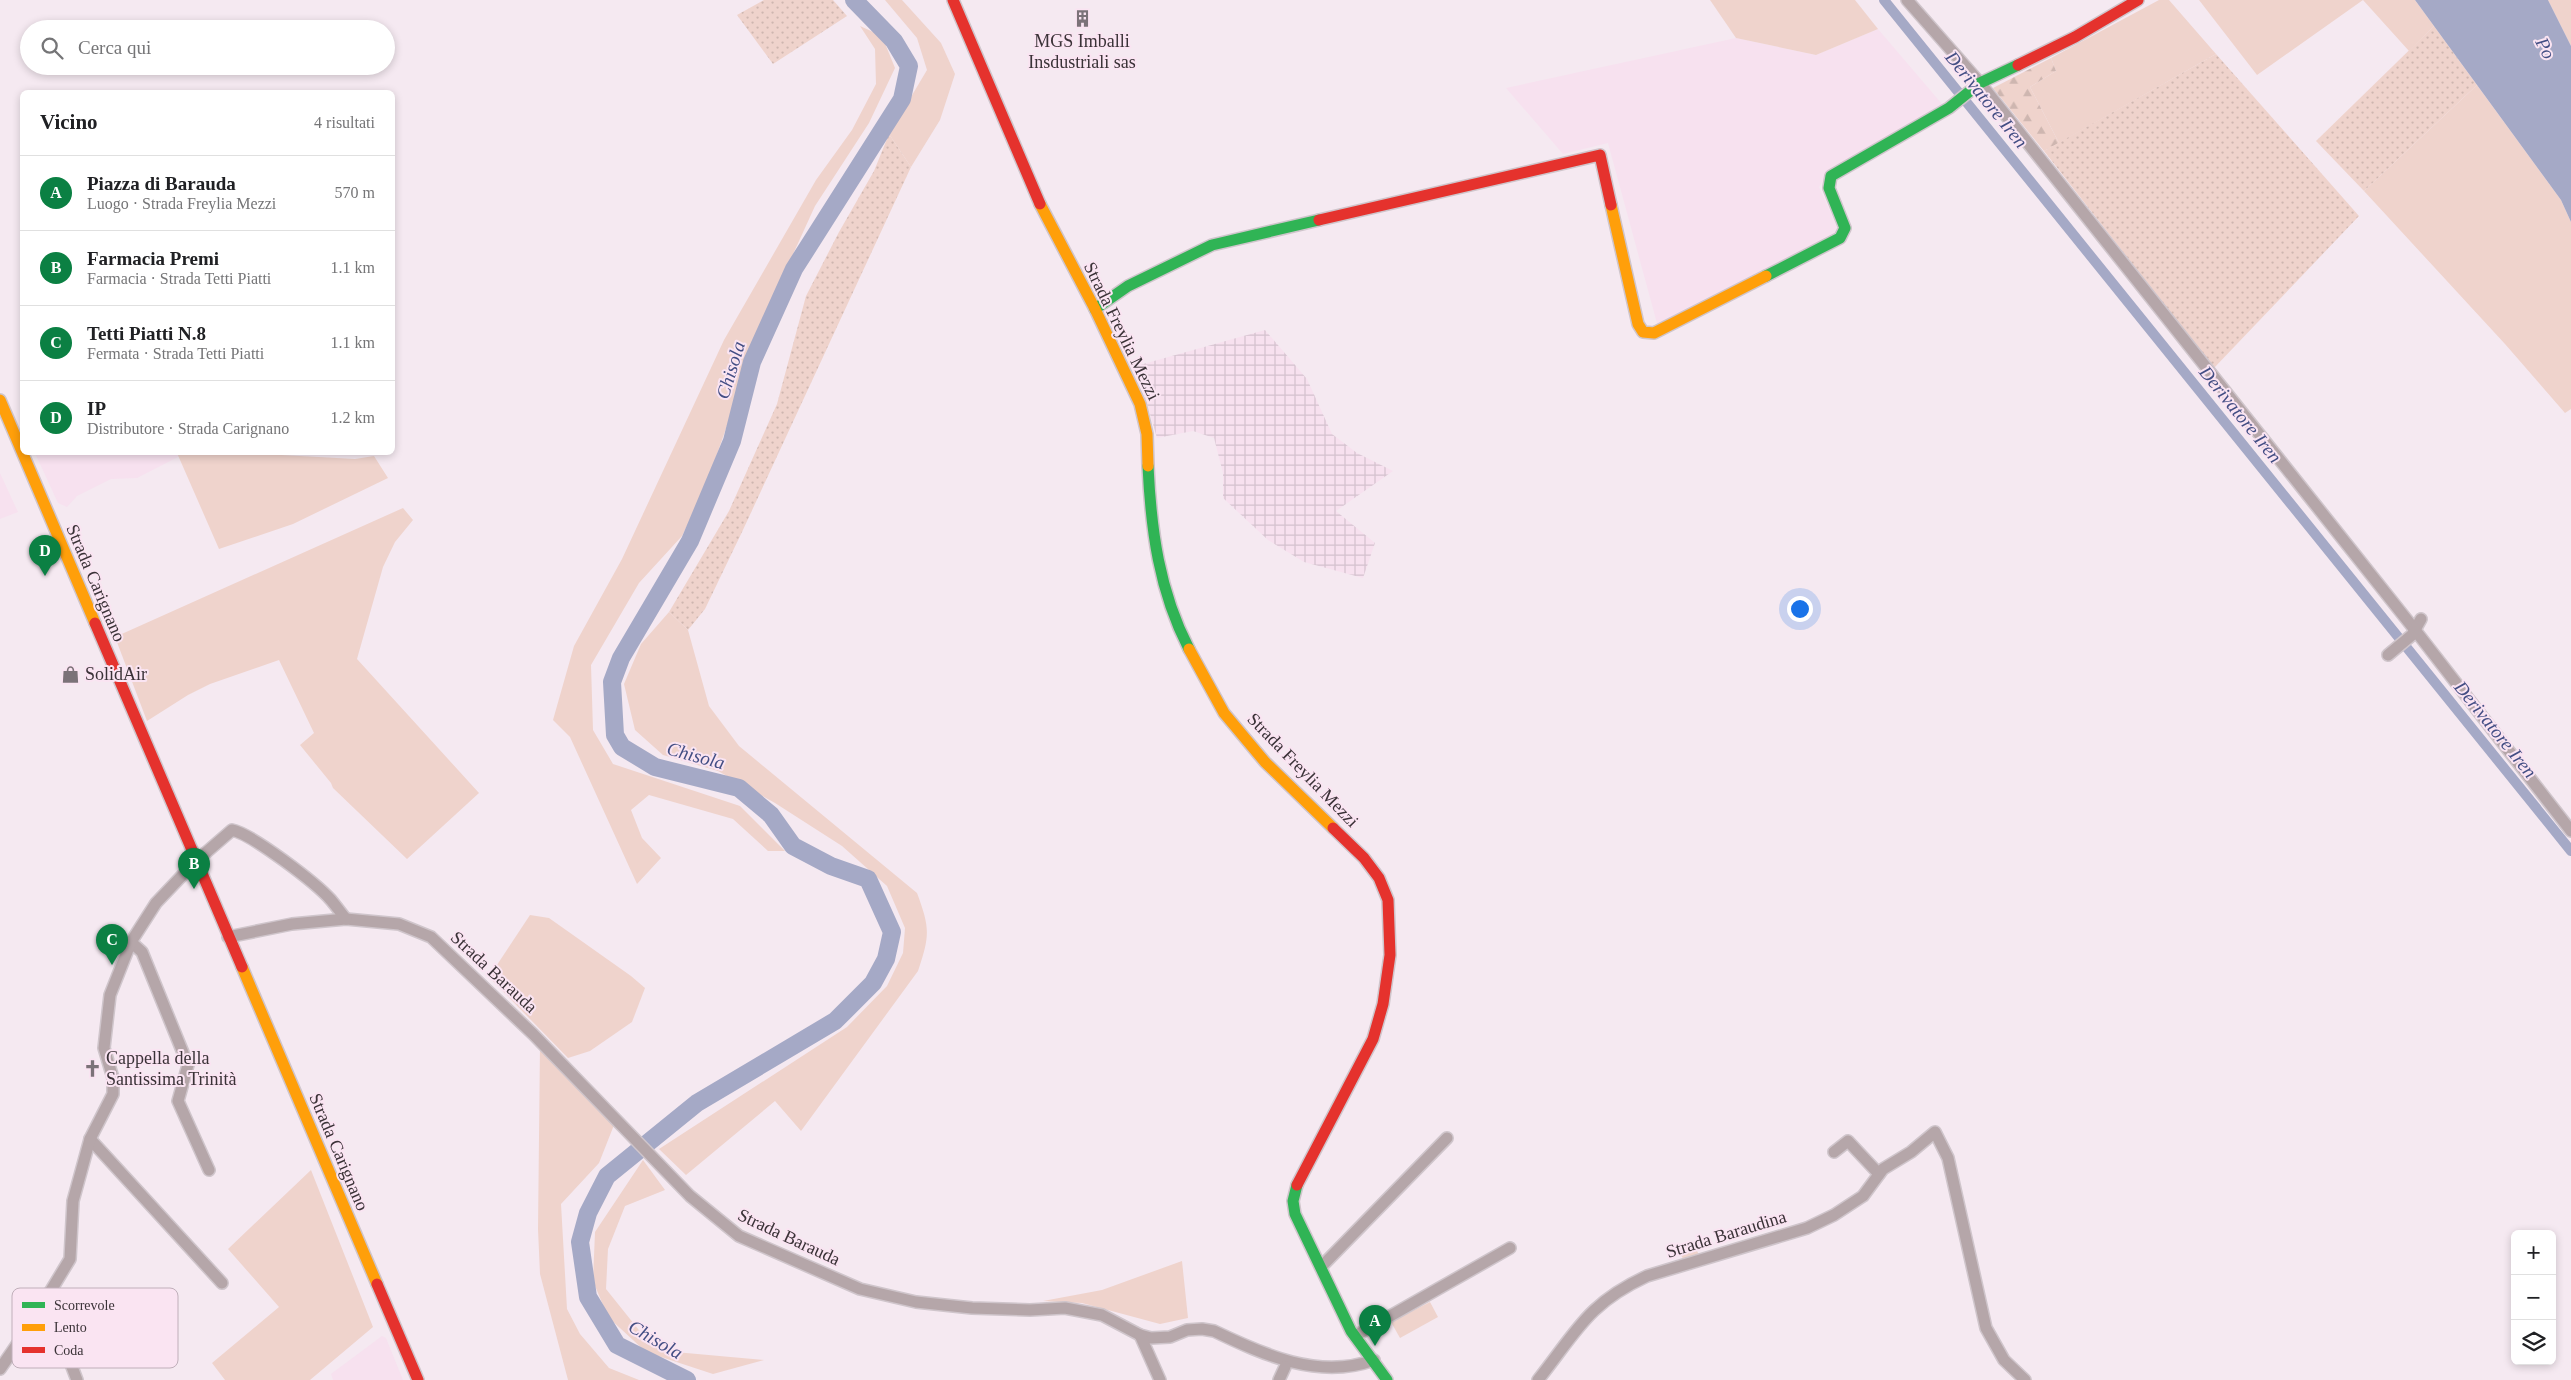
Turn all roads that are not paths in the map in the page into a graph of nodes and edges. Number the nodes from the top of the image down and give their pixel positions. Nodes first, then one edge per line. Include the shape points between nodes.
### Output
1 (953, 0) edge
2 (1907, 0) edge
3 (2138, 0) edge
4 (1980, 83) junction
5 (1095, 309) junction
6 (0, 400) edge
7 (20, 447) edge
8 (23, 455) edge
9 (2421, 619) dead end
10 (2414, 633) junction
11 (2388, 656) dead end
12 (2571, 831) edge
13 (195, 862) junction
14 (346, 919) junction
15 (228, 937) junction
16 (131, 942) junction
17 (1446, 1138) dead end
18 (90, 1139) junction
19 (1834, 1152) dead end
20 (209, 1170) dead end
21 (1879, 1174) junction
22 (1510, 1248) dead end
23 (1321, 1267) junction
24 (222, 1282) dead end
25 (53, 1288) edge
26 (1140, 1335) junction
27 (1355, 1336) junction
28 (12, 1351) edge
29 (1374, 1360) junction
30 (1286, 1367) junction
31 (72, 1368) edge
32 (0, 1369) edge
33 (77, 1380) edge
34 (418, 1380) edge
35 (1160, 1380) edge
36 (1279, 1380) edge
37 (1388, 1380) edge
38 (1538, 1380) edge
39 (2025, 1380) edge

1 - 5 street, Strada Freylia Mezzi via 1030,186
2 - 4 street
3 - 4 street via 2075,37
4 - 5 street via 1949,108 1831,176 1829,188 1845,228 1840,238 1654,333 1642,332 1638,324 1600,155 1212,244 1128,286
4 - 10 street
5 - 23 street, Strada Freylia Mezzi via 1140,404 1147,434 1150,507 1160,575 1188,648 1224,713 1264,762 1364,858 1379,878 1388,900 1390,955 1374,1039 1298,1179 1293,1201 1295,1214
6 - 7 street, Strada Carignano
8 - 13 street, Strada Carignano
9 - 10 street
10 - 11 street
10 - 12 street
13 - 14 street via 232,830 241,832 330,899
13 - 15 street, Strada Carignano
13 - 16 street via 156,903
14 - 15 street, Strada Barauda via 292,924
14 - 26 street, Strada Barauda via 399,924 431,937 534,1034 690,1196 739,1236 860,1290 916,1302 972,1308 1066,1308 1102,1315
15 - 34 street, Strada Carignano
16 - 18 street via 110,995 104,1048 113,1078 113,1094
16 - 20 street via 142,952 188,1064 178,1101
17 - 23 street
18 - 24 street
18 - 25 street via 73,1201 70,1259
19 - 21 street via 1848,1141
21 - 38 street, Strada Baraudina via 1862,1196 1807,1228 1647,1276 1627,1285 1584,1318
21 - 39 street, Strada Baraudina via 1935,1132 1948,1158 1986,1328 2004,1360
22 - 27 street
23 - 27 street, Strada Freylia Mezzi
26 - 30 street, Strada Barauda via 1170,1337 1187,1330 1214,1331
26 - 35 street
27 - 29 street, Strada Freylia Mezzi
28 - 32 street
29 - 30 street, Strada Barauda via 1339,1373 1310,1373
29 - 37 street
30 - 36 street
31 - 33 street

